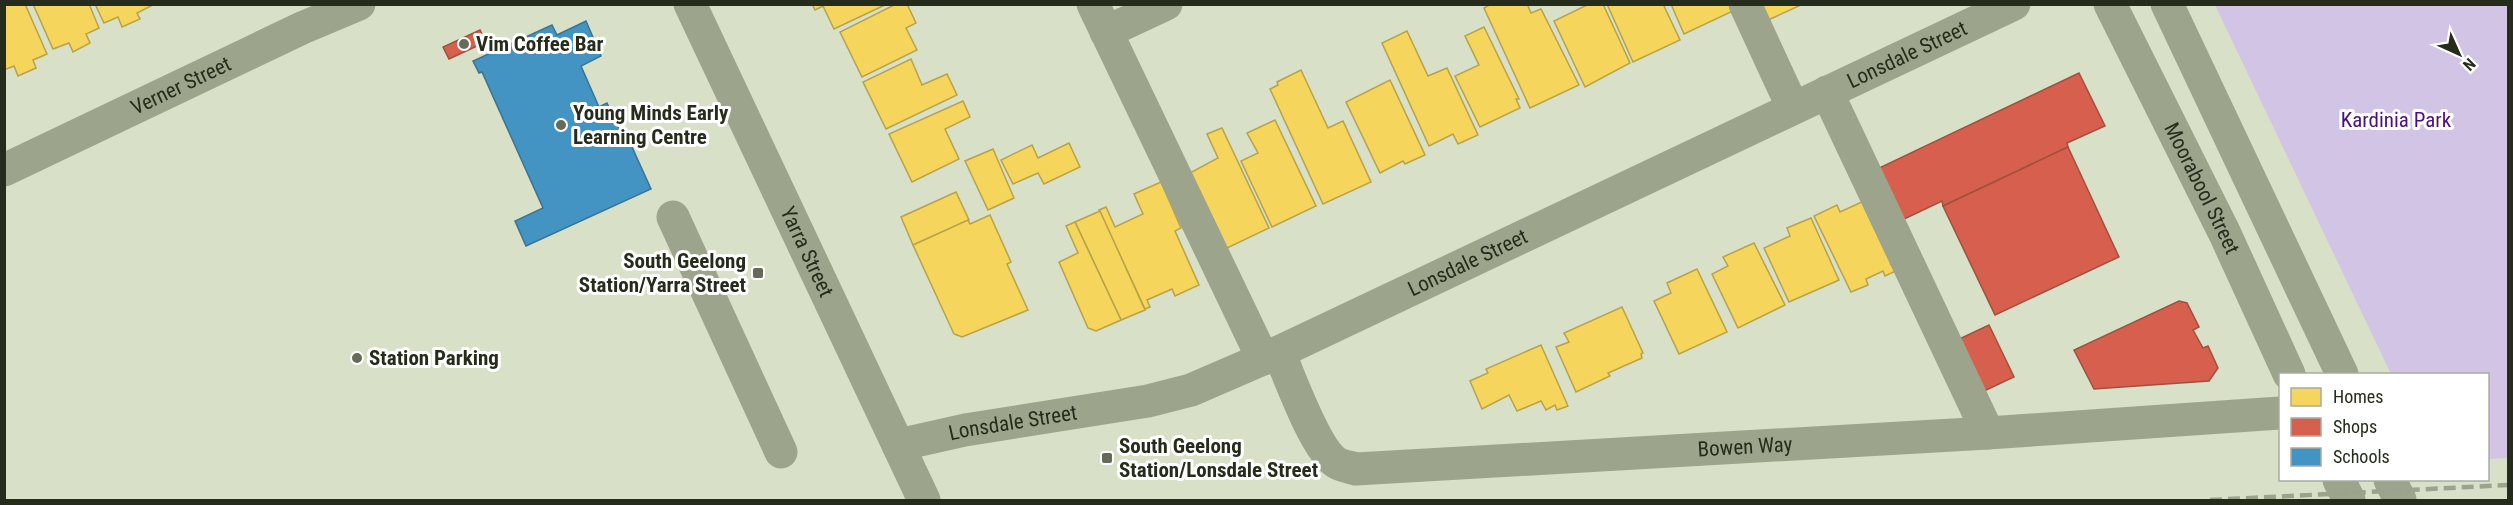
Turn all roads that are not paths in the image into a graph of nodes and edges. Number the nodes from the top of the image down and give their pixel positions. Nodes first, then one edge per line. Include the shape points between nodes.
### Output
1 (359, 4) edge
2 (690, 4) edge
3 (1166, 4) edge
4 (1745, 4) edge
5 (2014, 4) edge
6 (2110, 4) edge
7 (2167, 4) edge
8 (297, 16) edge
9 (1100, 18) edge
10 (1827, 92) junction
11 (1793, 108) junction
12 (4, 170) edge
13 (673, 217) dead end
14 (1271, 355) junction
15 (2288, 373) edge
16 (2341, 373) edge
17 (2279, 413) edge
18 (1988, 434) junction
19 (898, 445) junction
20 (781, 452) dead end
21 (2339, 481) edge
22 (2390, 481) edge
23 (924, 501) edge
24 (2349, 501) edge
25 (2400, 501) edge

1 - 8 street, Verner Street
2 - 19 street, Yarra Street
3 - 9 street
4 - 11 street
5 - 10 street, Lonsdale Street
6 - 15 street, Moorabool Street via 2225,234
7 - 16 street
8 - 12 street, Verner Street
9 - 14 street, Bowen Way
10 - 11 street, Lonsdale Street
10 - 18 street
11 - 14 street, Lonsdale Street
13 - 20 street
14 - 18 street, Bowen Way via 1326,451 1337,463 1356,469
14 - 19 street, Lonsdale Street via 1191,390 1148,401 965,430
17 - 18 street, Bowen Way
19 - 23 street, Yarra Street
21 - 24 street
22 - 25 street

